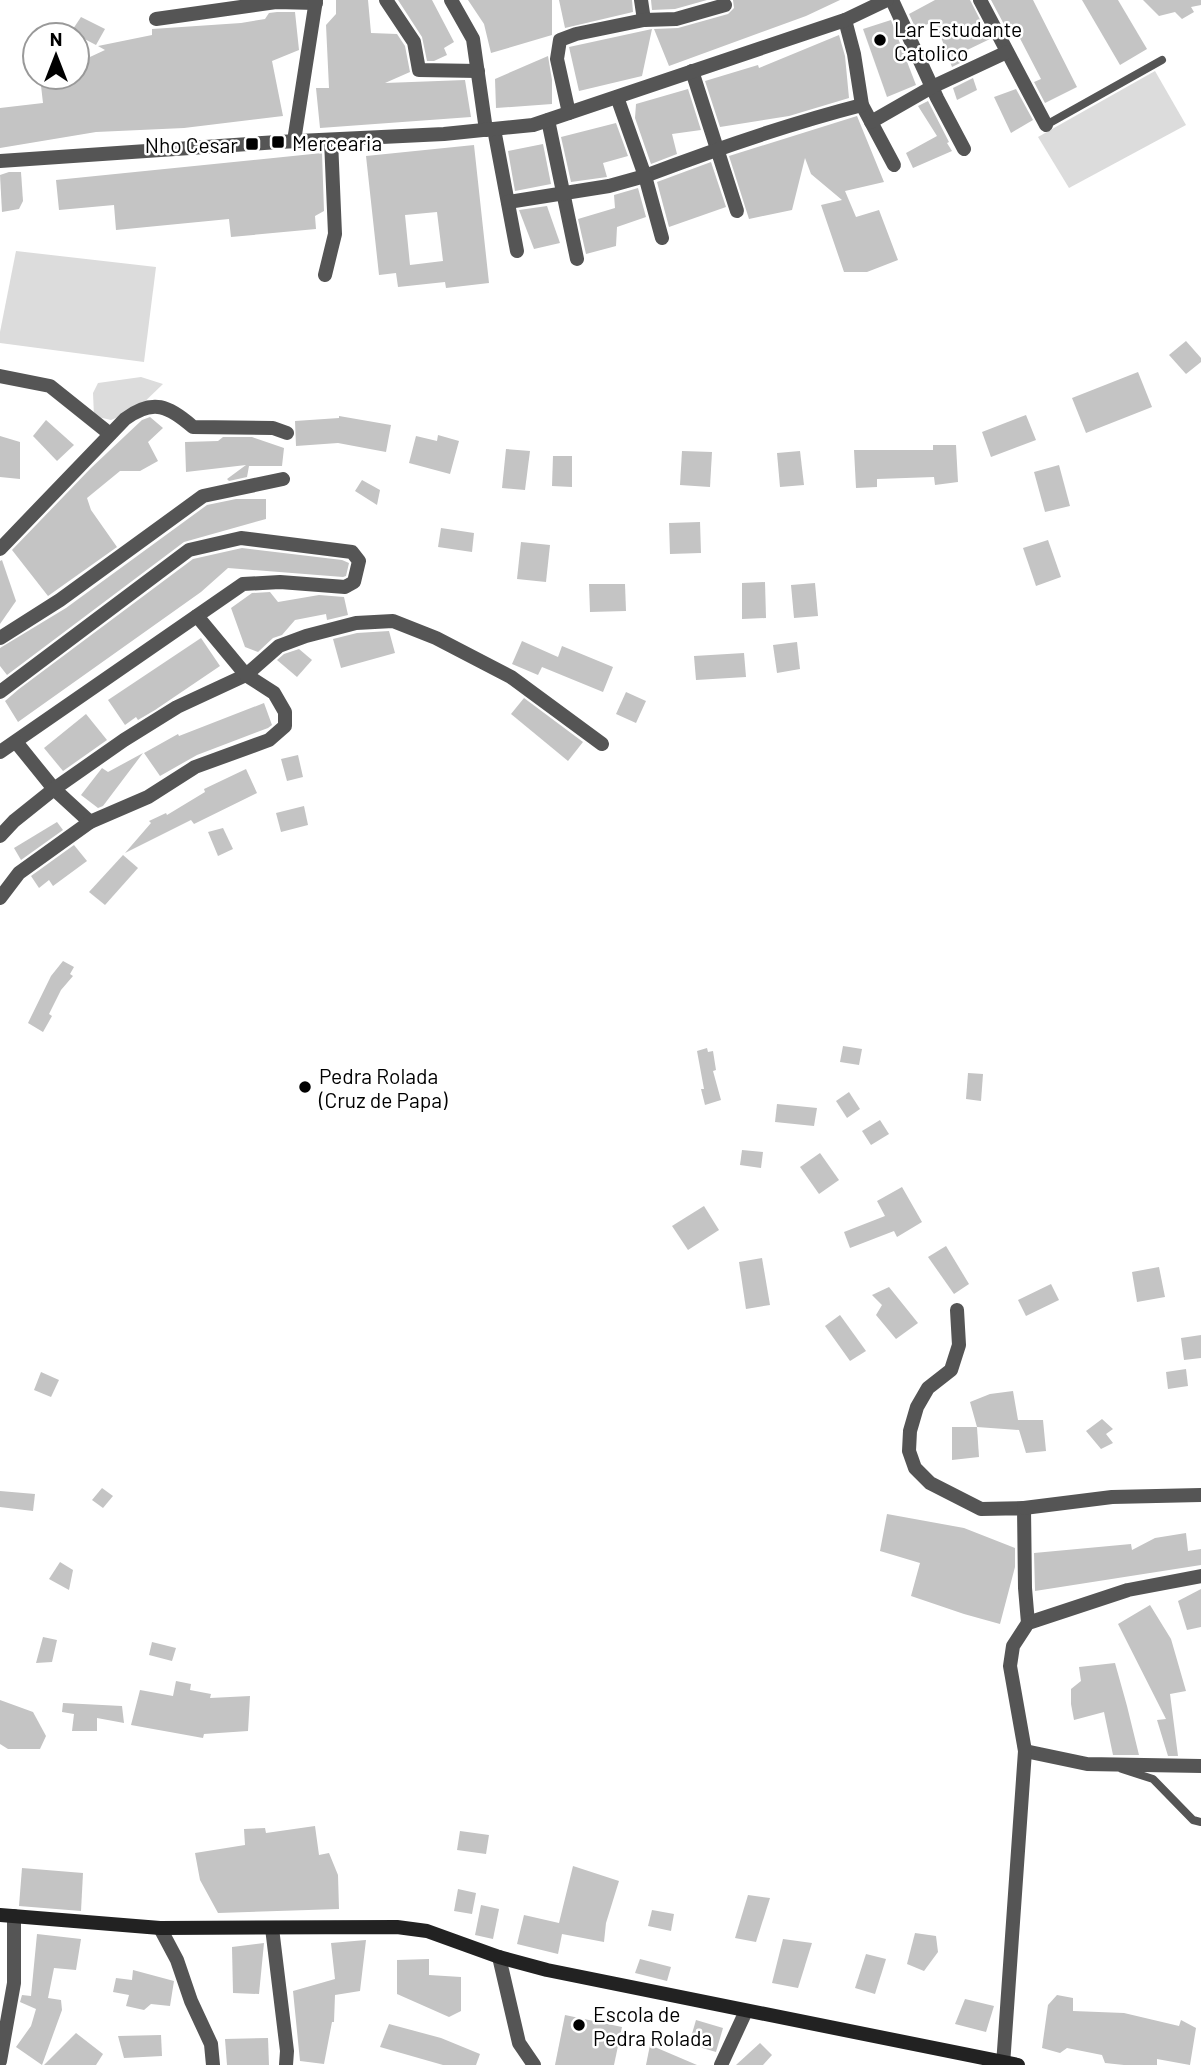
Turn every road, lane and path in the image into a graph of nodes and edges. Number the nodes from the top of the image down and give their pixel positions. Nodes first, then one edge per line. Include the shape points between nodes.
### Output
1 (386, 0) edge
2 (451, 0) edge
3 (640, 0) edge
4 (855, 0) edge
5 (980, 0) edge
6 (276, 1) edge
7 (316, 2) edge
8 (881, 2) edge
9 (725, 5) dead end
10 (156, 19) dead end
11 (644, 20) junction
12 (845, 20) junction
13 (1007, 52) junction
14 (1162, 60) dead end
15 (478, 71) junction
16 (692, 71) junction
17 (932, 87) junction
18 (617, 97) junction
19 (862, 106) junction
20 (569, 113) junction
21 (548, 120) junction
22 (871, 122) junction
23 (1046, 125) joint
24 (490, 129) junction
25 (331, 139) junction
26 (294, 141) junction
27 (717, 148) junction
28 (964, 149) dead end
29 (0, 161) edge
30 (894, 165) dead end
31 (645, 176) junction
32 (563, 194) junction
33 (508, 202) junction
34 (737, 211) dead end
35 (662, 238) dead end
36 (517, 251) dead end
37 (577, 259) dead end
38 (325, 275) dead end
39 (0, 376) edge
40 (287, 433) dead end
41 (110, 434) junction
42 (283, 479) dead end
43 (0, 549) edge
44 (197, 616) junction
45 (0, 638) edge
46 (246, 675) junction
47 (0, 692) edge
48 (16, 742) junction
49 (602, 744) dead end
50 (0, 752) edge
51 (54, 789) junction
52 (90, 822) junction
53 (0, 836) edge
54 (0, 898) edge
55 (957, 1310) dead end
56 (1201, 1495) edge
57 (1024, 1508) junction
58 (1201, 1576) edge
59 (1028, 1623) junction
60 (1025, 1751) junction
61 (1106, 1765) junction
62 (1201, 1766) edge
63 (1201, 1822) edge
64 (7, 1916) edge
65 (160, 1928) junction
66 (272, 1928) junction
67 (499, 1956) junction
68 (746, 2011) junction
69 (0, 2061) edge
70 (1008, 2064) edge
71 (213, 2065) edge
72 (286, 2065) edge
73 (534, 2065) edge
74 (721, 2065) edge

1 - 15 street via 414,43 419,70
2 - 15 street via 473,39
3 - 11 street
4 - 8 street
5 - 13 street
6 - 7 street
6 - 10 street
7 - 26 street
8 - 12 street
8 - 17 street
9 - 11 street via 676,19
11 - 20 street via 561,40 557,59
12 - 16 street
12 - 19 street
13 - 17 street
13 - 23 street
14 - 23 lane
15 - 24 street
16 - 18 street
16 - 27 street
17 - 22 street
17 - 28 street
18 - 20 street
18 - 31 street
19 - 22 street
19 - 27 street
20 - 21 street
21 - 24 street
21 - 32 street
22 - 30 street
24 - 25 street
24 - 33 street
25 - 26 street
25 - 38 street via 335,234
26 - 29 street
27 - 31 street
27 - 34 street
31 - 32 street
31 - 35 street
32 - 33 street
32 - 37 street
33 - 36 street
39 - 41 street via 50,386
40 - 41 street via 273,428 193,427 174,411 152,406 136,411
41 - 43 street
42 - 45 street via 203,496 100,573
44 - 46 street
44 - 47 street via 243,584 345,587 354,582 359,561 352,552 241,538 189,550
44 - 48 street
46 - 49 street via 279,646 306,636 356,623 393,621 511,677
46 - 51 street via 177,707
46 - 52 street via 274,693 285,712 285,726 269,740 195,767 148,797
48 - 50 street
48 - 51 street
51 - 52 street
51 - 53 street
52 - 54 street via 19,873
55 - 57 street via 959,1345 951,1370 928,1388 917,1407 909,1451 915,1468 930,1483 981,1509
56 - 57 street via 1112,1497
57 - 59 street
58 - 59 street via 1128,1590
59 - 60 street via 1013,1646 1010,1666
60 - 61 street
60 - 70 street
61 - 62 street
61 - 63 lane via 1153,1779
64 - 65 main road
64 - 69 street via 14,1983
65 - 66 main road
65 - 71 street via 211,2044
66 - 67 main road via 397,1927 427,1931
66 - 72 street
67 - 68 main road
67 - 73 street via 519,2043
68 - 70 main road
68 - 74 street

